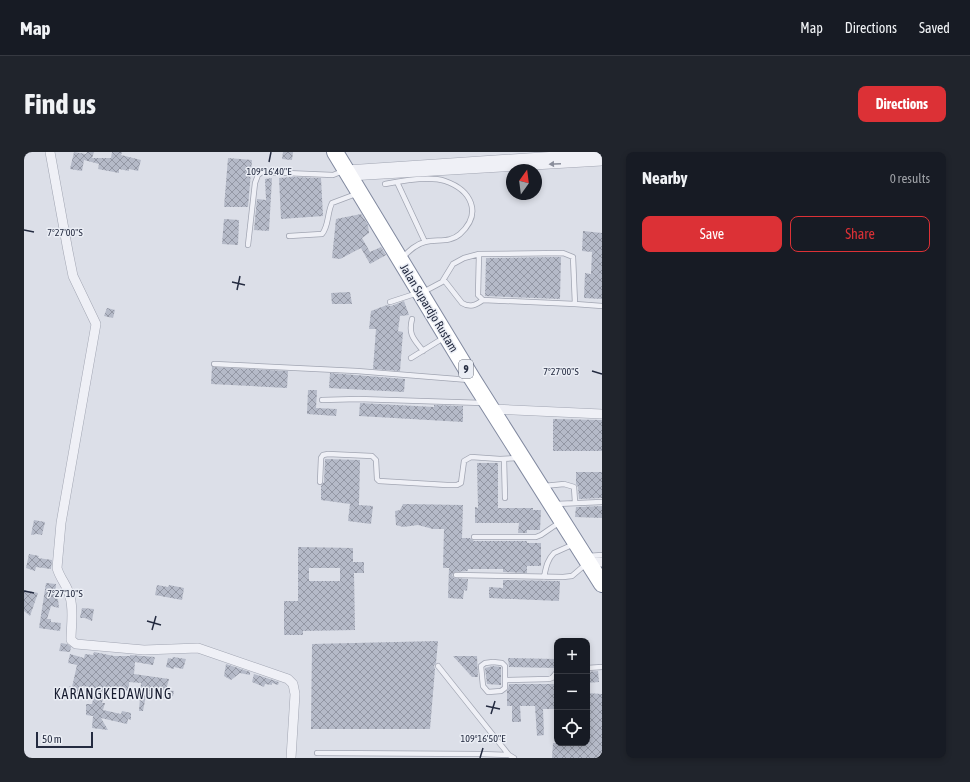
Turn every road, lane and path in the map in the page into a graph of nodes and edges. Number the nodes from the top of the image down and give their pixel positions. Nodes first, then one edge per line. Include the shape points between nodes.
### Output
1 (50, 152) edge
2 (335, 152) edge
3 (602, 152) edge
4 (596, 159) edge
5 (348, 173) junction
6 (398, 182) junction
7 (385, 184) dead end
8 (360, 193) junction
9 (289, 236) dead end
10 (425, 242) junction
11 (248, 245) dead end
12 (478, 254) junction
13 (400, 259) junction
14 (444, 280) junction
15 (419, 292) junction
16 (483, 300) junction
17 (390, 302) dead end
18 (576, 304) junction
19 (602, 306) edge
20 (412, 319) dead end
21 (446, 336) junction
22 (423, 351) junction
23 (411, 358) dead end
24 (214, 364) dead end
25 (473, 380) junction
26 (322, 400) dead end
27 (490, 406) junction
28 (602, 414) edge
29 (522, 458) junction
30 (504, 459) junction
31 (320, 482) dead end
32 (540, 487) junction
33 (505, 498) dead end
34 (575, 502) junction
35 (602, 502) edge
36 (551, 505) junction
37 (562, 521) junction
38 (474, 537) dead end
39 (576, 543) junction
40 (594, 558) edge
41 (456, 575) dead end
42 (544, 577) junction
43 (602, 584) edge
44 (438, 666) dead end
45 (602, 667) edge
46 (590, 668) edge
47 (555, 674) edge
48 (506, 680) junction
49 (317, 753) dead end
50 (508, 755) junction
51 (291, 758) edge
52 (514, 758) edge

1 - 51 street via 73,276 96,324 60,523 57,568 70,596 71,640 76,644 125,650 198,648 288,679 293,684 295,694
2 - 5 highway, Jalan Supardjo Rustam / 9
3 - 4 street
4 - 5 street
5 - 8 highway, Jalan Supardjo Rustam / 9
5 - 11 lane via 333,175 262,172 255,183
6 - 7 lane
6 - 10 lane
6 - 10 lane via 445,180 469,197 473,206 472,215 459,235 446,240
8 - 9 lane via 332,203 326,229 322,234
8 - 13 highway, Jalan Supardjo Rustam / 9
10 - 13 lane via 415,246
12 - 14 lane via 453,264
12 - 16 lane via 478,295
12 - 18 lane via 568,254 573,257
13 - 15 highway, Jalan Supardjo Rustam / 9
14 - 15 lane
14 - 16 lane via 465,305 471,306
15 - 17 lane
15 - 21 highway, Jalan Supardjo Rustam / 9
16 - 18 lane
18 - 19 lane
20 - 22 lane via 411,334
21 - 22 lane
21 - 25 highway, Jalan Supardjo Rustam / 9
22 - 23 lane
24 - 25 lane
25 - 27 highway, Jalan Supardjo Rustam / 9
26 - 27 lane via 358,398
27 - 28 street
27 - 29 highway, Jalan Supardjo Rustam / 9
29 - 30 lane
29 - 32 highway, Jalan Supardjo Rustam / 9
30 - 31 lane via 471,457 464,461 461,483 457,486 379,480 376,479 376,460 372,456 328,454 321,458
30 - 33 lane
32 - 34 lane via 570,485 574,487
32 - 36 highway, Jalan Supardjo Rustam / 9
34 - 35 lane
34 - 36 lane
36 - 37 highway, Jalan Supardjo Rustam / 9
37 - 38 lane via 536,537
37 - 39 highway, Jalan Supardjo Rustam / 9
39 - 40 highway, Jalan Supardjo Rustam / 9
39 - 42 lane via 551,556
40 - 42 lane via 572,576
40 - 43 highway, Jalan Supardjo Rustam / 9
41 - 42 lane
44 - 50 lane
45 - 46 lane
47 - 48 lane via 549,679
48 - 48 lane via 505,688 501,691 488,692 482,686 482,664 502,663 506,670
49 - 50 lane
50 - 52 lane

